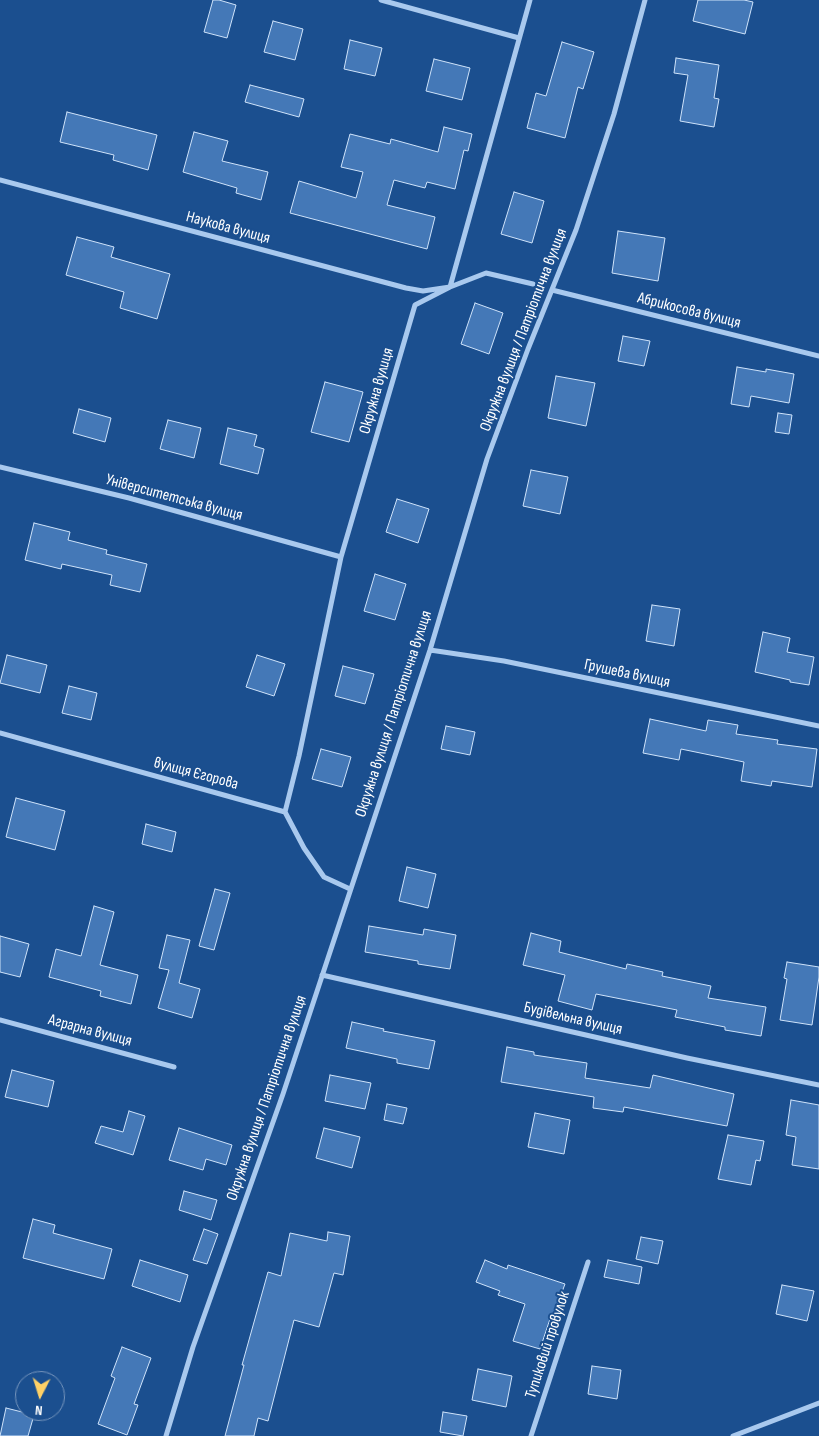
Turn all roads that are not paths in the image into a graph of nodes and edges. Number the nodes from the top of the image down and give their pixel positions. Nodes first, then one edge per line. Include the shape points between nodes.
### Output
1 (381, 0) edge
2 (530, 0) edge
3 (645, 0) edge
4 (519, 38) junction
5 (0, 180) edge
6 (532, 284) dead end
7 (450, 287) junction
8 (552, 290) junction
9 (819, 356) edge
10 (0, 467) edge
11 (342, 557) junction
12 (430, 650) junction
13 (819, 726) edge
14 (0, 733) edge
15 (285, 812) junction
16 (350, 889) junction
17 (322, 975) junction
18 (0, 1020) edge
19 (174, 1067) dead end
20 (819, 1085) edge
21 (588, 1262) dead end
22 (819, 1404) edge
23 (166, 1436) edge
24 (531, 1436) edge
25 (733, 1436) edge

1 - 4 street
2 - 4 street
3 - 8 street, Окружна вулиця / Патріотична вулиця via 614,114 576,230
4 - 7 street
5 - 7 street, Наукова вулиця via 406,288 423,291
6 - 7 street via 486,273
7 - 11 street, Окружна вулиця via 415,305
8 - 9 street, Абрикосова вулиця
8 - 12 street, Окружна вулиця / Патріотична вулиця via 487,458
10 - 11 street, Університетська вулиця via 138,500
11 - 15 street, Окружна вулиця
12 - 13 street, Грушева вулиця via 504,661
12 - 16 street, Окружна вулиця / Патріотична вулиця
14 - 15 street, вулиця Єгорова
15 - 16 street via 324,877
16 - 17 street, Окружна вулиця / Патріотична вулиця
17 - 20 street, Будівельна вулиця
17 - 23 street, Окружна вулиця / Патріотична вулиця via 193,1347
18 - 19 street, Аграрна вулиця
21 - 24 street, Тупиковий провулок
22 - 25 street

